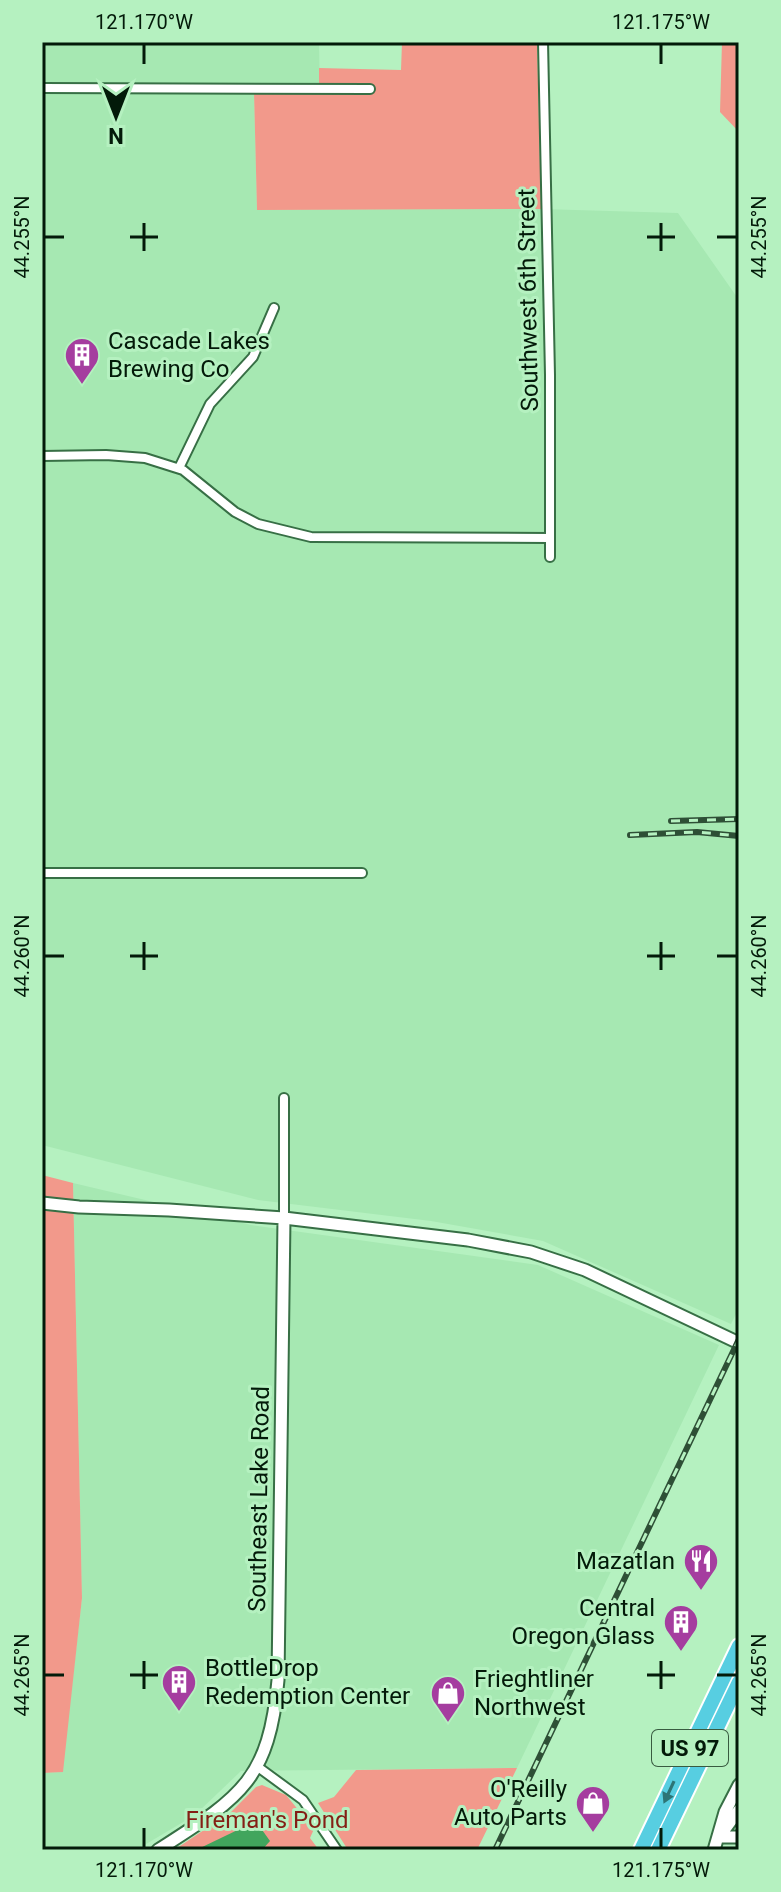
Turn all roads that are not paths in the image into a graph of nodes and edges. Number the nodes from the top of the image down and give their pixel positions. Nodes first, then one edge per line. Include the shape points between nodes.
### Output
1 (543, 42) edge
2 (42, 88) edge
3 (370, 89) dead end
4 (274, 308) dead end
5 (42, 456) edge
6 (179, 468) junction
7 (550, 538) junction
8 (550, 557) dead end
9 (42, 873) edge
10 (362, 873) dead end
11 (284, 1098) dead end
12 (42, 1203) edge
13 (284, 1218) junction
14 (739, 1343) edge
15 (739, 1646) edge
16 (739, 1682) edge
17 (701, 1725) junction
18 (707, 1748) junction
19 (258, 1767) junction
20 (739, 1785) edge
21 (739, 1810) edge
22 (719, 1837) junction
23 (739, 1837) edge
24 (158, 1850) edge
25 (337, 1850) edge
26 (641, 1850) edge
27 (658, 1850) edge
28 (714, 1850) edge

1 - 7 street, Southwest 6th Street
2 - 3 street
4 - 6 street via 253,357 210,404
5 - 6 street via 145,458
6 - 7 street via 235,512 282,532 311,537
7 - 8 street, Southwest 6th Street
9 - 10 street
11 - 13 street, Southeast Lake Road
12 - 13 main road
13 - 14 main road via 531,1252 585,1270
13 - 19 main road, Southeast Lake Road via 278,1680 272,1727
15 - 17 highway, US 97
16 - 18 highway, US 97
17 - 18 highway via 707,1730
17 -> 26 highway, US 97
18 - 27 highway, US 97
19 - 24 main road, Southeast Lake Road via 223,1807
19 - 25 street via 303,1800
20 - 22 main road
21 - 22 main road
22 - 23 main road
22 - 28 main road

